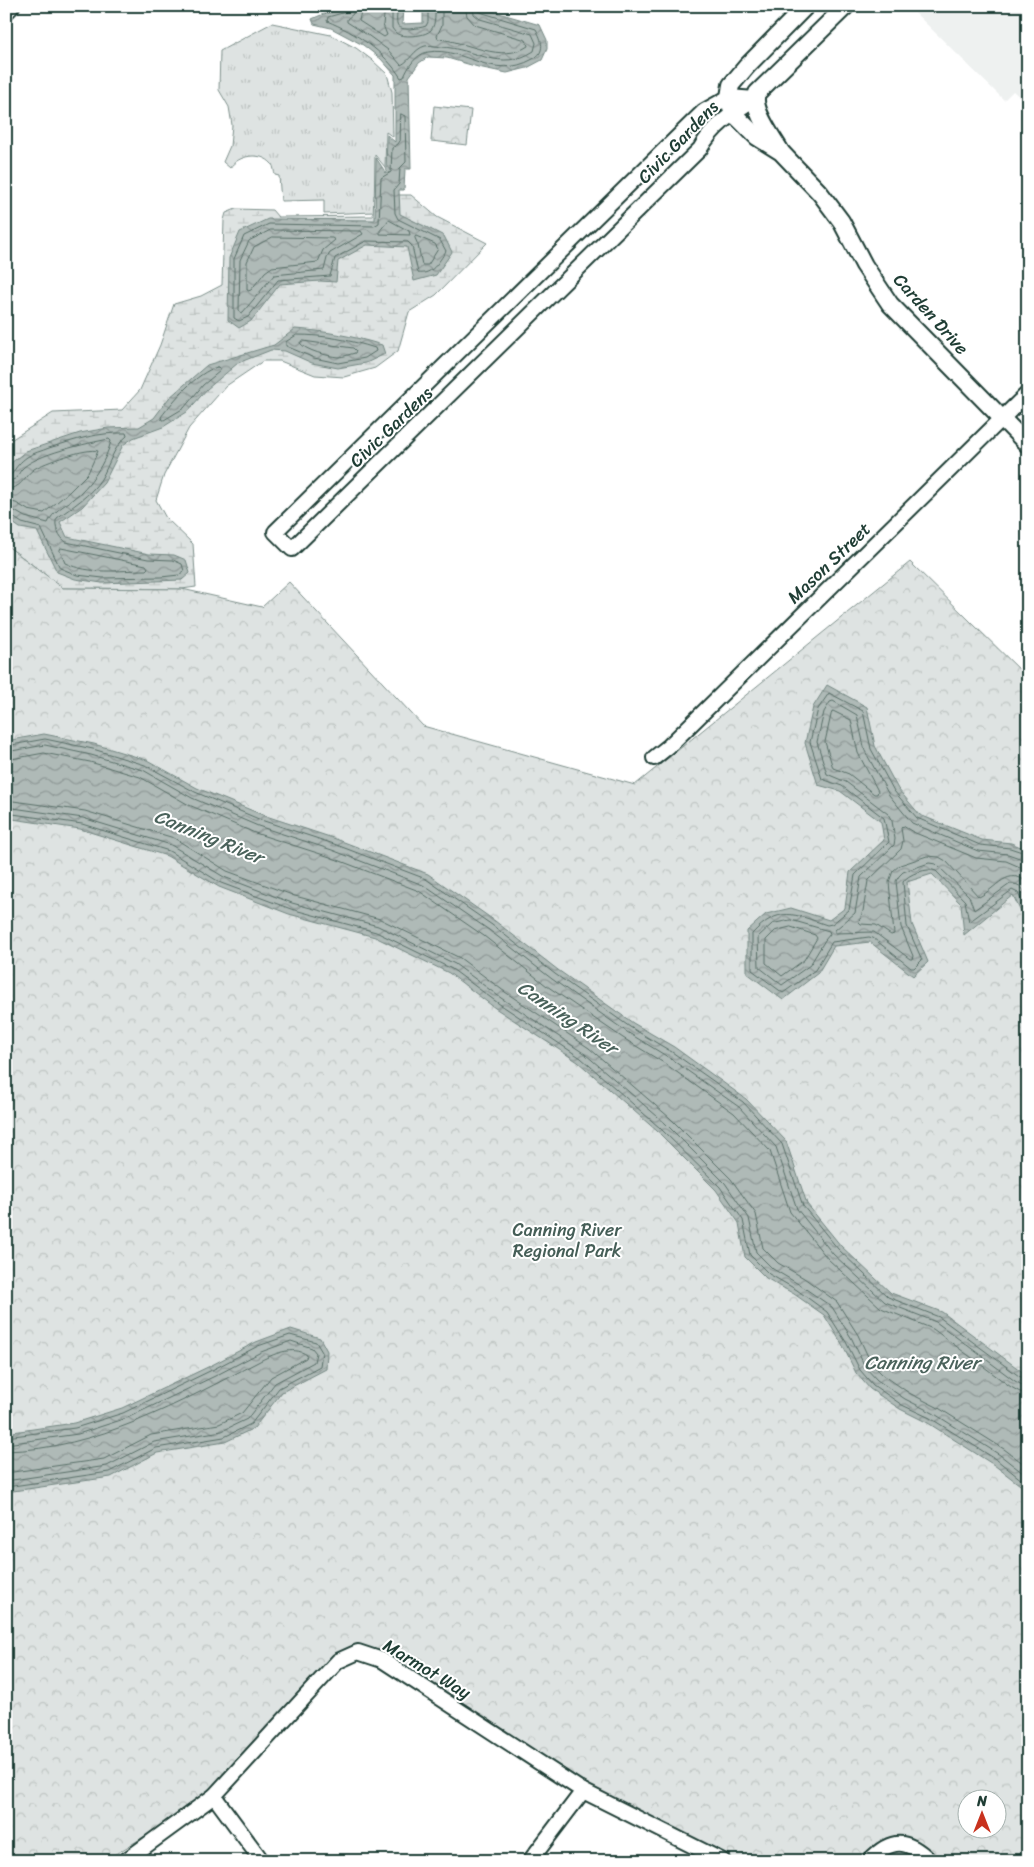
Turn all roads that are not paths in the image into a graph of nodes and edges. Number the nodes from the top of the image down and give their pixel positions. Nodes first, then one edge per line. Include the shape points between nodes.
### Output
1 (11, 6) edge
2 (806, 6) edge
3 (846, 6) edge
4 (6, 11) edge
5 (755, 99) junction
6 (731, 105) junction
7 (782, 152) junction
8 (1028, 393) edge
9 (1002, 419) junction
10 (1028, 445) edge
11 (654, 758) dead end
12 (583, 1791) junction
13 (214, 1796) junction
14 (124, 1861) edge
15 (262, 1861) edge
16 (530, 1861) edge
17 (723, 1861) edge
18 (869, 1861) edge
19 (930, 1861) edge

1 - 4 street
2 - 6 street via 739,74 731,85
3 - 5 street via 762,86
5 - 6 street, Civic Gardens
5 - 7 street, Carden Drive via 757,110
6 - 6 street, Civic Gardens via 700,149 292,549 275,532 704,111
6 - 7 street, Carden Drive via 757,137
7 - 9 street, Carden Drive via 820,193 841,222 890,304
8 - 9 street, Mason Street
9 - 10 street, Carden Drive
9 - 11 street, Mason Street
12 - 13 street, Marmot Way via 382,1660 358,1652 338,1661
12 - 16 street
12 - 17 street, Marmot Way
13 - 14 street, Marmot Way
13 - 15 street
18 - 19 street via 882,1848 897,1843 912,1846

